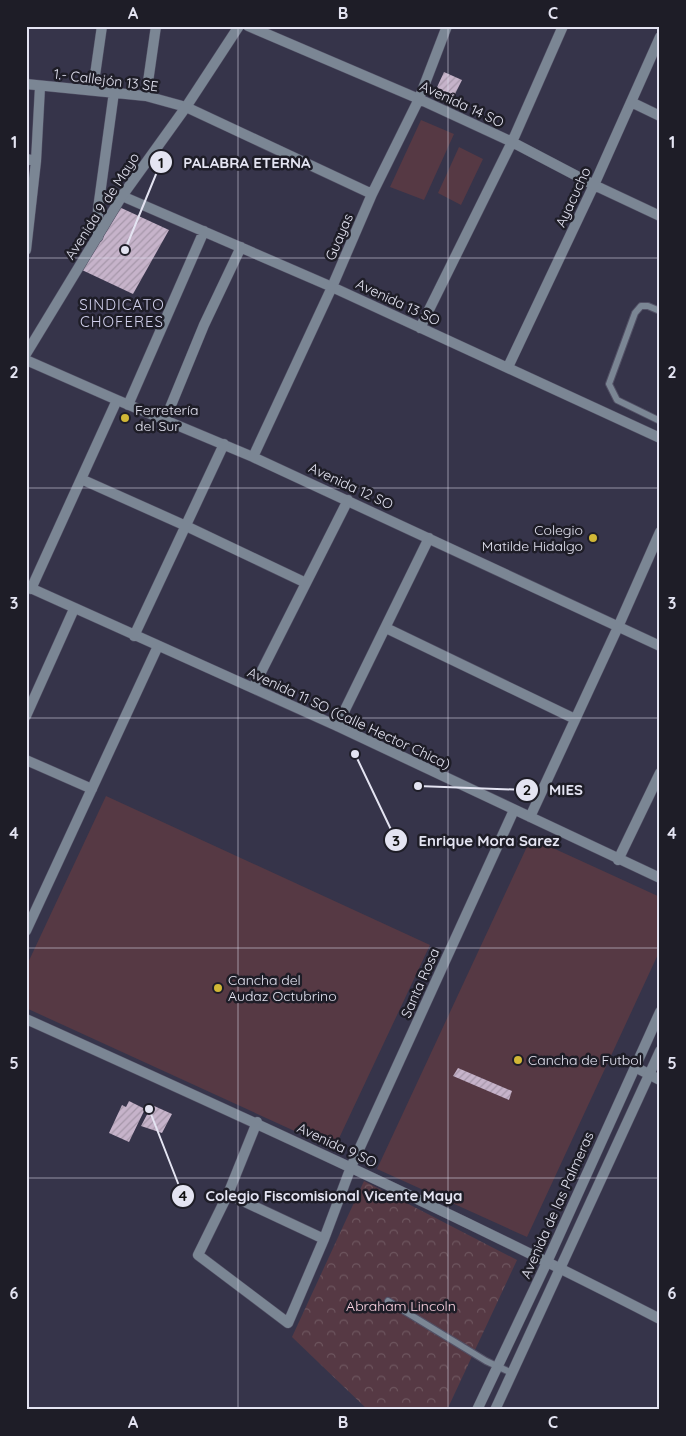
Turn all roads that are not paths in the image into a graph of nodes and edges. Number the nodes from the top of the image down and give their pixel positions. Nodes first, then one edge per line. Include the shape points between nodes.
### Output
1 (102, 26) edge
2 (156, 26) edge
3 (239, 26) edge
4 (248, 26) edge
5 (447, 26) edge
6 (562, 26) edge
7 (660, 37) edge
8 (26, 84) edge
9 (40, 86) junction
10 (93, 90) junction
11 (114, 92) junction
12 (146, 96) junction
13 (419, 99) junction
14 (631, 102) junction
15 (186, 107) junction
16 (660, 116) edge
17 (512, 142) junction
18 (31, 160) edge
19 (594, 185) junction
20 (372, 194) junction
21 (122, 196) junction
22 (660, 216) edge
23 (204, 232) junction
24 (98, 237) junction
25 (241, 247) junction
26 (26, 250) edge
27 (332, 287) junction
28 (660, 311) edge
29 (420, 328) junction
30 (26, 354) edge
31 (26, 360) edge
32 (508, 368) junction
33 (117, 400) junction
34 (128, 404) junction
35 (165, 420) junction
36 (660, 421) edge
37 (660, 438) edge
38 (224, 444) junction
39 (253, 457) junction
40 (81, 479) junction
41 (348, 500) junction
42 (186, 526) junction
43 (660, 532) edge
44 (429, 538) junction
45 (306, 583) junction
46 (29, 588) edge
47 (74, 609) junction
48 (618, 627) junction
49 (386, 628) junction
50 (134, 636) junction
51 (158, 646) junction
52 (660, 646) edge
53 (253, 688) junction
54 (26, 716) edge
55 (575, 718) junction
56 (337, 726) junction
57 (26, 760) edge
58 (660, 773) edge
59 (92, 789) junction
60 (514, 810) junction
61 (530, 817) junction
62 (618, 860) junction
63 (660, 878) edge
64 (26, 931) edge
65 (660, 1012) edge
66 (26, 1019) edge
67 (660, 1051) edge
68 (635, 1067) junction
69 (649, 1074) junction
70 (660, 1080) edge
71 (257, 1122) junction
72 (351, 1167) junction
73 (228, 1194) junction
74 (324, 1239) junction
75 (547, 1262) junction
76 (560, 1267) junction
77 (388, 1301) dead end
78 (660, 1319) edge
79 (498, 1367) junction
80 (512, 1373) junction
81 (478, 1410) edge
82 (495, 1410) edge

1 - 10 street
2 - 12 street
3 - 15 street, Avenida 9 de Mayo
4 - 13 street, Avenida 14 SO
5 - 13 street, Guayas
6 - 17 street
7 - 14 street, Ayacucho
8 - 9 street, 1.- Callejón 13 SE
9 - 10 street, 1.- Callejón 13 SE
9 - 18 street
10 - 11 street, 1.- Callejón 13 SE
11 - 12 street, 1.- Callejón 13 SE
11 - 24 street via 98,209
12 - 15 street, 1.- Callejón 13 SE
13 - 17 street, Avenida 14 SO
13 - 20 street, Guayas
14 - 16 street
14 - 19 street, Ayacucho
15 - 20 street, 1.- Callejón 13 SE
15 - 21 street, Avenida 9 de Mayo
17 - 19 street, Avenida 14 SO
17 - 29 street
18 - 26 street
19 - 22 street, Avenida 14 SO
19 - 32 street, Ayacucho
20 - 27 street, Guayas
21 - 23 street, Avenida 13 SO
21 - 24 street, Avenida 9 de Mayo
23 - 25 street, Avenida 13 SO
23 - 34 street
24 - 30 street, Avenida 9 de Mayo
25 - 27 street, Avenida 13 SO
25 - 35 street via 204,325
27 - 29 street, Avenida 13 SO
27 - 39 street, Guayas
28 - 36 lane via 640,306 634,313 609,384 616,400
29 - 32 street, Avenida 13 SO
31 - 33 street, Avenida 12 SO
32 - 37 street, Avenida 13 SO
33 - 34 street, Avenida 12 SO
33 - 40 street
34 - 35 street, Avenida 12 SO
35 - 38 street, Avenida 12 SO
38 - 39 street, Avenida 12 SO
38 - 42 street
39 - 41 street, Avenida 12 SO
40 - 42 street
40 - 46 street
41 - 44 street, Avenida 12 SO
41 - 45 street
42 - 45 street
42 - 50 street
43 - 48 street
44 - 48 street, Avenida 12 SO
44 - 49 street
45 - 53 street
46 - 47 street, Avenida 11 SO (Calle Hector Chica)
47 - 50 street, Avenida 11 SO (Calle Hector Chica)
47 - 54 street
48 - 52 street, Avenida 12 SO
48 - 55 street
49 - 55 street
49 - 56 street
50 - 51 street, Avenida 11 SO (Calle Hector Chica)
51 - 53 street, Avenida 11 SO (Calle Hector Chica)
51 - 59 street
53 - 56 street, Avenida 11 SO (Calle Hector Chica)
55 - 61 street
56 - 60 street, Avenida 11 SO (Calle Hector Chica)
57 - 59 street
58 - 62 street
59 - 64 street
60 - 61 street, Avenida 11 SO (Calle Hector Chica)
60 - 72 street, Santa Rosa
61 - 62 street, Avenida 11 SO (Calle Hector Chica)
62 - 63 street, Avenida 11 SO (Calle Hector Chica)
65 - 68 street, Avenida de las Palmeras
66 - 71 street, Avenida 9 SO
67 - 69 street, Avenida de las Palmeras
68 - 69 street
68 - 75 street, Avenida de las Palmeras
69 - 70 street
69 - 76 street, Avenida de las Palmeras
71 - 72 street, Avenida 9 SO
71 - 73 street
72 - 74 street, Santa Rosa
72 - 75 street, Avenida 9 SO
73 - 74 street
73 - 74 street, Santa Rosa via 198,1255 288,1323
75 - 76 street, Avenida 9 SO
75 - 79 street, Avenida de las Palmeras
76 - 78 street, Avenida 9 SO
76 - 80 street, Avenida de las Palmeras
77 - 79 lane
79 - 80 lane
79 - 81 street, Avenida de las Palmeras
80 - 82 street, Avenida de las Palmeras

